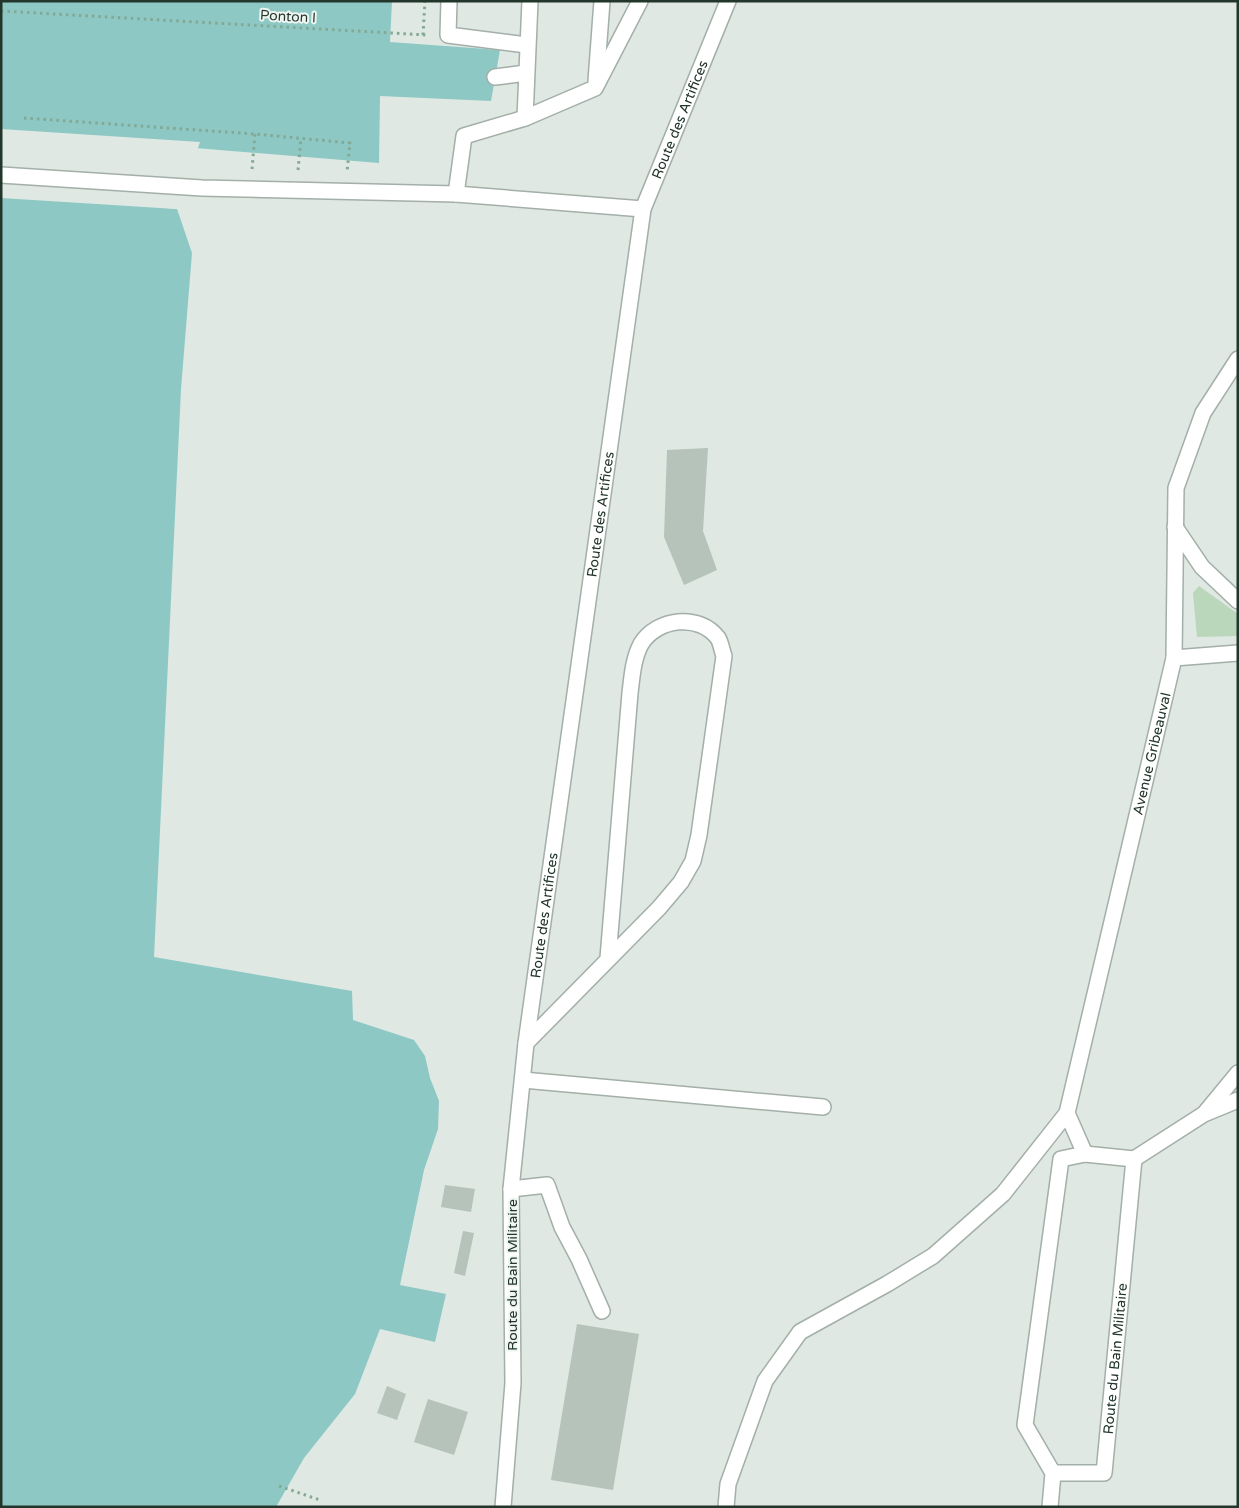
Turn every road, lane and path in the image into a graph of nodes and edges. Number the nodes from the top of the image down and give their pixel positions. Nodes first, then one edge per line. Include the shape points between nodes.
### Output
1 (425, 1) edge
2 (449, 1) edge
3 (530, 1) edge
4 (602, 1) edge
5 (640, 1) edge
6 (728, 1) edge
7 (1, 11) edge
8 (527, 45) junction
9 (526, 73) junction
10 (495, 77) dead end
11 (595, 88) junction
12 (24, 118) dead end
13 (525, 118) junction
14 (255, 134) junction
15 (301, 138) junction
16 (1, 175) edge
17 (250, 189) junction
18 (296, 190) junction
19 (345, 192) junction
20 (456, 194) junction
21 (643, 209) junction
22 (1238, 359) edge
23 (1175, 527) junction
24 (1238, 601) edge
25 (1238, 652) edge
26 (1174, 658) junction
27 (608, 958) junction
28 (526, 1043) junction
29 (1238, 1073) edge
30 (523, 1080) junction
31 (1238, 1100) edge
32 (823, 1107) dead end
33 (1068, 1113) junction
34 (1204, 1114) junction
35 (1084, 1154) junction
36 (1134, 1159) junction
37 (512, 1189) junction
38 (602, 1311) dead end
39 (1053, 1473) junction
40 (278, 1486) dead end
41 (320, 1500) dead end
42 (503, 1507) edge
43 (726, 1507) edge
44 (1050, 1507) edge

1 - 7 path, Ponton I via 423,35
2 - 8 street via 448,35
3 - 8 street
4 - 11 street
5 - 11 street
6 - 21 street, Route des Artifices
8 - 9 street
9 - 10 street
9 - 13 street
11 - 13 street
12 - 14 path
13 - 20 street via 464,136
14 - 15 path
14 - 17 path
15 - 18 path
15 - 19 path via 350,143
16 - 17 street
17 - 18 street
18 - 19 street
19 - 20 street
20 - 21 street
21 - 28 street, Route des Artifices
22 - 23 street, Avenue Gribeauval via 1203,413 1176,488
23 - 24 street via 1202,567
23 - 26 street, Avenue Gribeauval
25 - 26 street
26 - 33 street, Avenue Gribeauval
27 - 27 street via 659,908 693,862 700,835 724,656 719,639 699,624 680,621 654,630 641,644 634,664
27 - 28 street
28 - 30 street, Route du Bain Militaire
29 - 34 street
30 - 32 street
30 - 37 street, Route du Bain Militaire
31 - 34 street
33 - 35 street
33 - 43 street via 1003,1194 933,1256 800,1332 765,1381 728,1484
34 - 36 street
35 - 36 street
35 - 39 street via 1061,1159 1025,1425
36 - 39 street, Route du Bain Militaire via 1104,1473
37 - 38 street via 547,1185 562,1227
37 - 42 street, Route du Bain Militaire via 513,1383
39 - 44 street
40 - 41 path

